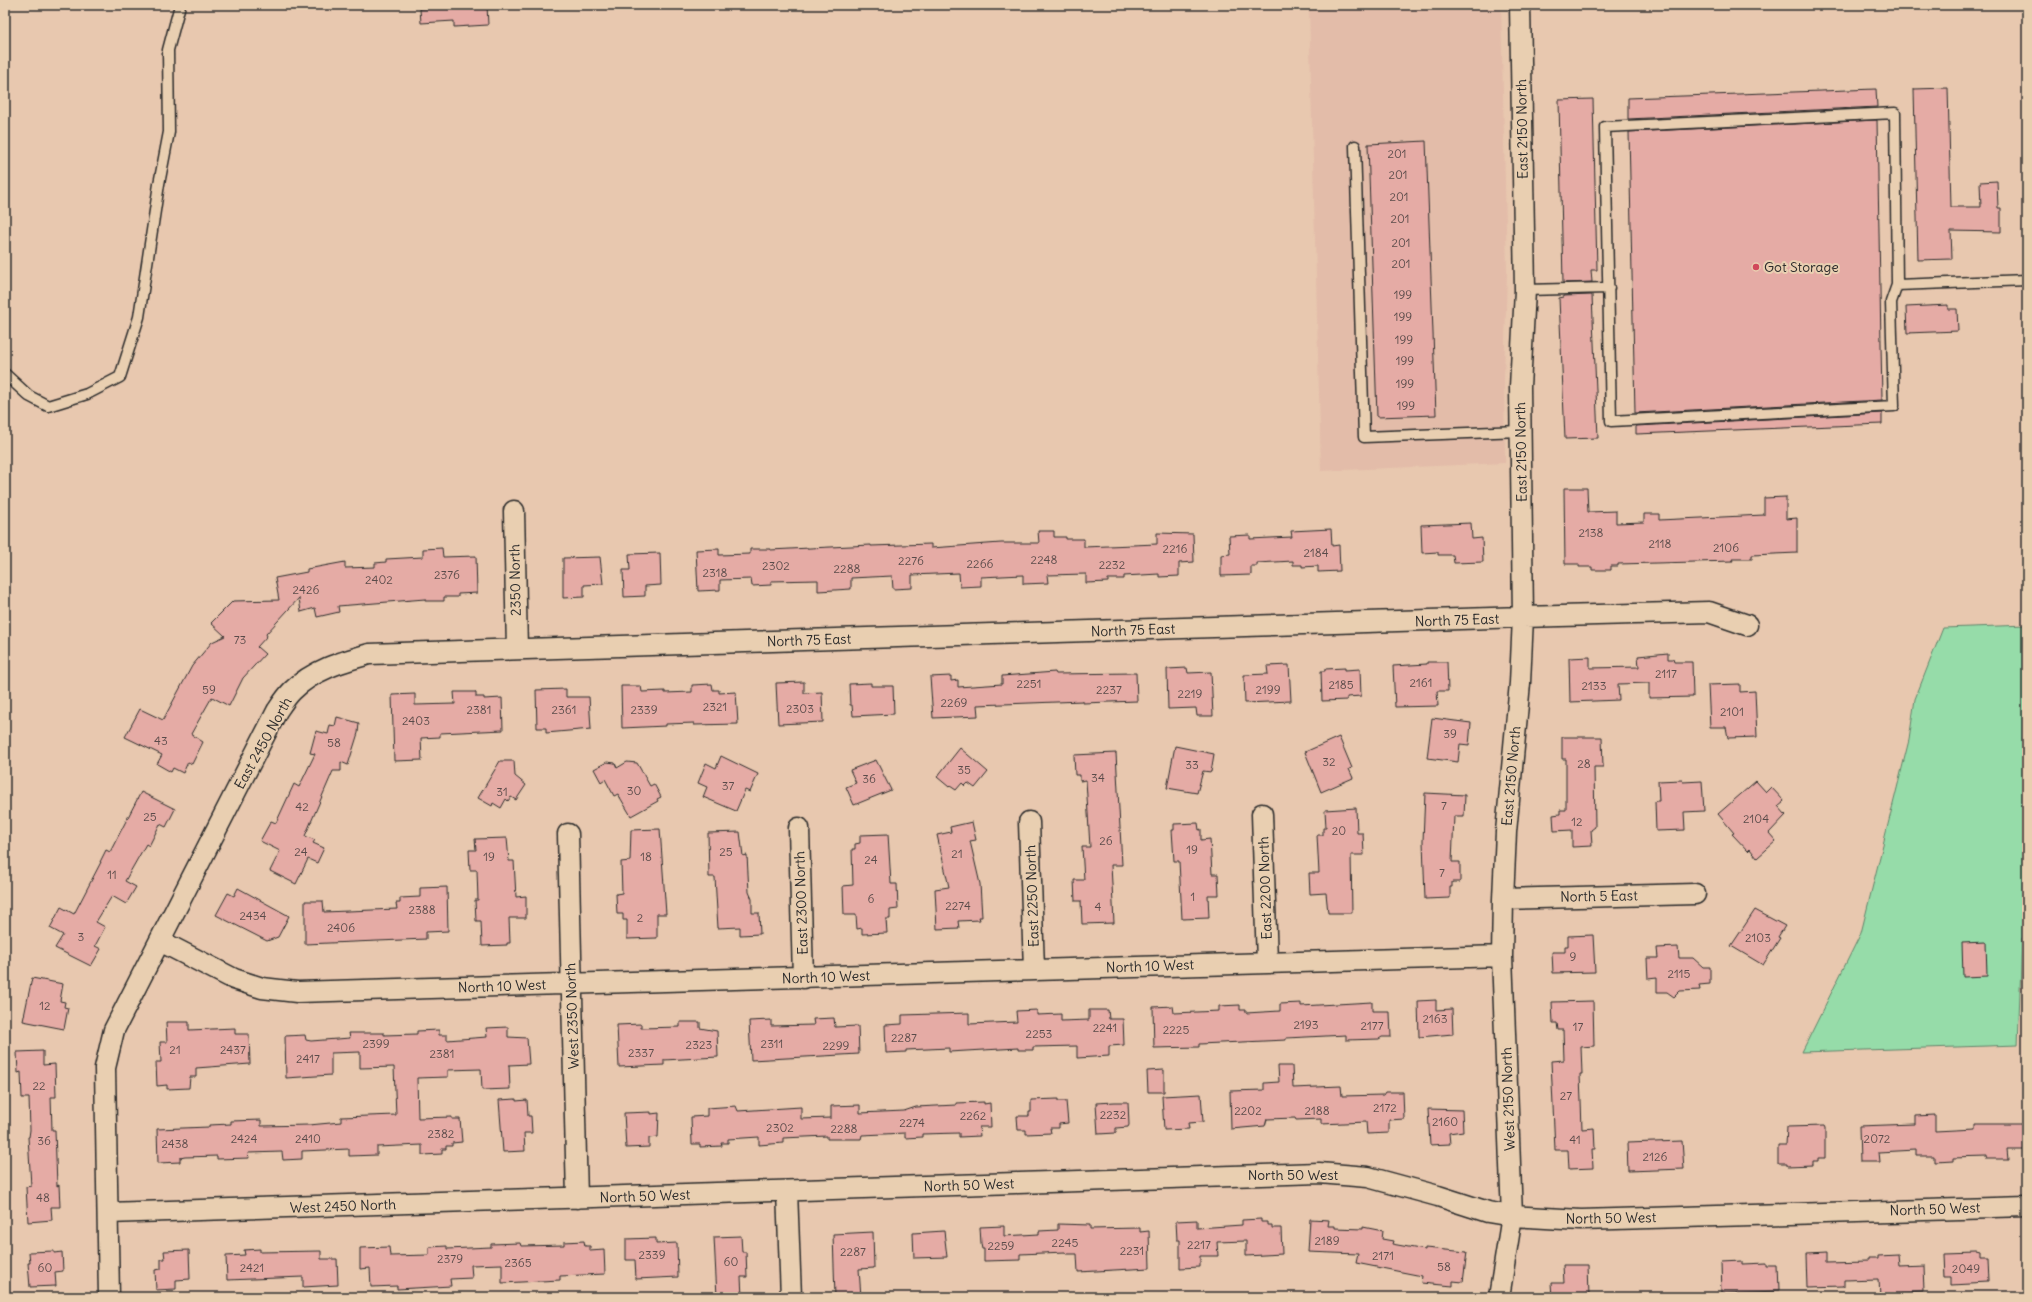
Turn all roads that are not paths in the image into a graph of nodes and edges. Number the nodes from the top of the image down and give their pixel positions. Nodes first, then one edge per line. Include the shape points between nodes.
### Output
1 (180, 5) edge
2 (1520, 5) edge
3 (1355, 146) dead end
4 (2027, 280) edge
5 (1897, 285) junction
6 (1609, 288) junction
7 (1526, 290) junction
8 (5, 374) edge
9 (1520, 431) junction
10 (514, 511) dead end
11 (1523, 617) junction
12 (1747, 626) dead end
13 (517, 649) junction
14 (1262, 814) dead end
15 (1029, 822) dead end
16 (799, 828) dead end
17 (568, 834) dead end
18 (1695, 894) dead end
19 (1503, 899) junction
20 (160, 941) junction
21 (1502, 956) junction
22 (1267, 962) junction
23 (1034, 970) junction
24 (803, 978) junction
25 (571, 984) junction
26 (787, 1191) junction
27 (577, 1198) junction
28 (2027, 1207) edge
29 (108, 1213) junction
30 (1512, 1216) junction
31 (109, 1297) edge
32 (790, 1297) edge
33 (1499, 1297) edge

1 - 8 lane via 168,50 170,132 159,184 139,317 120,377 87,394 48,406 29,396
2 - 7 street, East 2150 North
3 - 9 lane via 1364,437
4 - 5 lane
5 - 6 lane via 1891,302 1894,406 1611,421
5 - 6 lane via 1894,113 1605,127
6 - 7 lane
7 - 9 street, East 2150 North
9 - 11 street, East 2150 North
10 - 13 street, 2350 North
11 - 12 street, North 75 East via 1709,612
11 - 13 street, North 75 East
11 - 19 street, East 2150 North
13 - 20 street, East 2450 North via 369,654 319,671 292,691 277,711
14 - 22 street, East 2200 North
15 - 23 street, East 2250 North
16 - 24 street, East 2300 North
17 - 25 street, West 2350 North
18 - 19 street, North 5 East
19 - 21 street, West 2150 North
20 - 25 street, North 10 West via 234,979 262,988 296,992
20 - 29 street via 114,1030 105,1068
21 - 22 street, North 10 West
21 - 30 street, West 2150 North
22 - 23 street, North 10 West
23 - 24 street, North 10 West
24 - 25 street, North 10 West
25 - 27 street, West 2350 North
26 - 27 street, North 50 West
26 - 30 street, North 50 West via 1319,1173 1368,1177 1488,1212
26 - 32 street
27 - 29 street, West 2450 North
28 - 30 street, North 50 West via 1581,1220
29 - 31 street
30 - 33 street, West 2150 North

